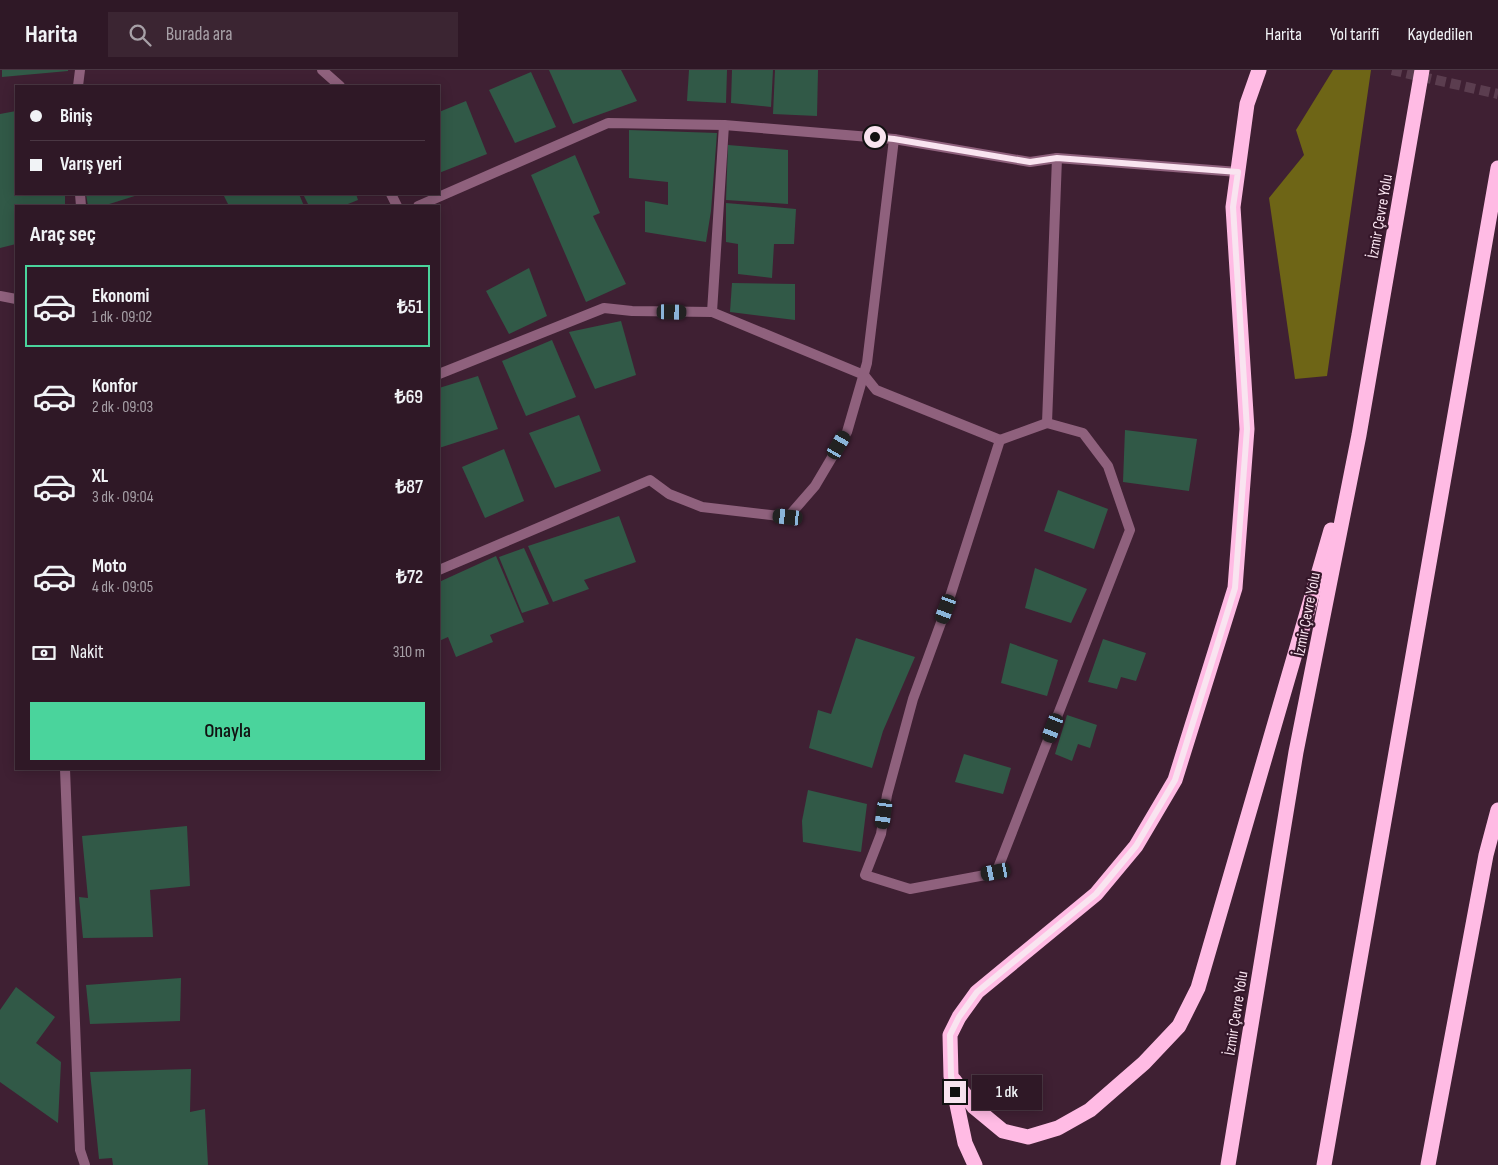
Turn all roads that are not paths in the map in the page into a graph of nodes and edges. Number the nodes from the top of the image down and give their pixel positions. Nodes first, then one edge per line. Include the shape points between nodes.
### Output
1 (80, 70) edge
2 (322, 70) edge
3 (1259, 70) edge
4 (1422, 70) edge
5 (78, 85) edge
6 (339, 85) edge
7 (724, 126) junction
8 (894, 139) junction
9 (1057, 158) junction
10 (1498, 168) edge
11 (1238, 172) junction
12 (420, 205) edge
13 (0, 296) edge
14 (15, 299) edge
15 (712, 312) junction
16 (440, 374) edge
17 (864, 375) junction
18 (1047, 423) junction
19 (1359, 435) junction
20 (1000, 440) junction
21 (440, 570) edge
22 (65, 770) edge
23 (1498, 810) edge
24 (951, 1076) junction
25 (85, 1165) edge
26 (975, 1165) edge
27 (1228, 1165) edge
28 (1324, 1165) edge
29 (1428, 1165) edge

1 - 5 street
2 - 6 street
3 - 11 highway via 1247,104
4 - 19 highway, İzmir Çevre Yolu
7 - 8 street
7 - 12 street via 608,124
7 - 15 street
8 - 9 street via 1030,162
8 - 17 street
9 - 11 street
9 - 18 street
10 - 28 highway
11 - 24 highway via 1233,207 1247,429 1235,588 1175,780 1136,846 1096,894 977,992 950,1035
13 - 14 street
15 - 16 street via 604,308
15 - 17 street
17 - 20 street via 876,390
17 - 21 street via 847,432 815,486 788,517 702,507 669,494 650,480
18 - 20 street
18 - 20 street via 1083,433 1108,466 1130,530 996,872 910,889 865,875 881,834 887,795 913,699 946,609
19 - 24 highway via 1198,988 1179,1026 1144,1063 1090,1110 1058,1128 1028,1137 1003,1131 974,1107
19 - 27 highway, İzmir Çevre Yolu via 1296,752
22 - 25 street via 80,1150
23 - 29 highway via 1486,855
24 - 26 highway via 966,1143

